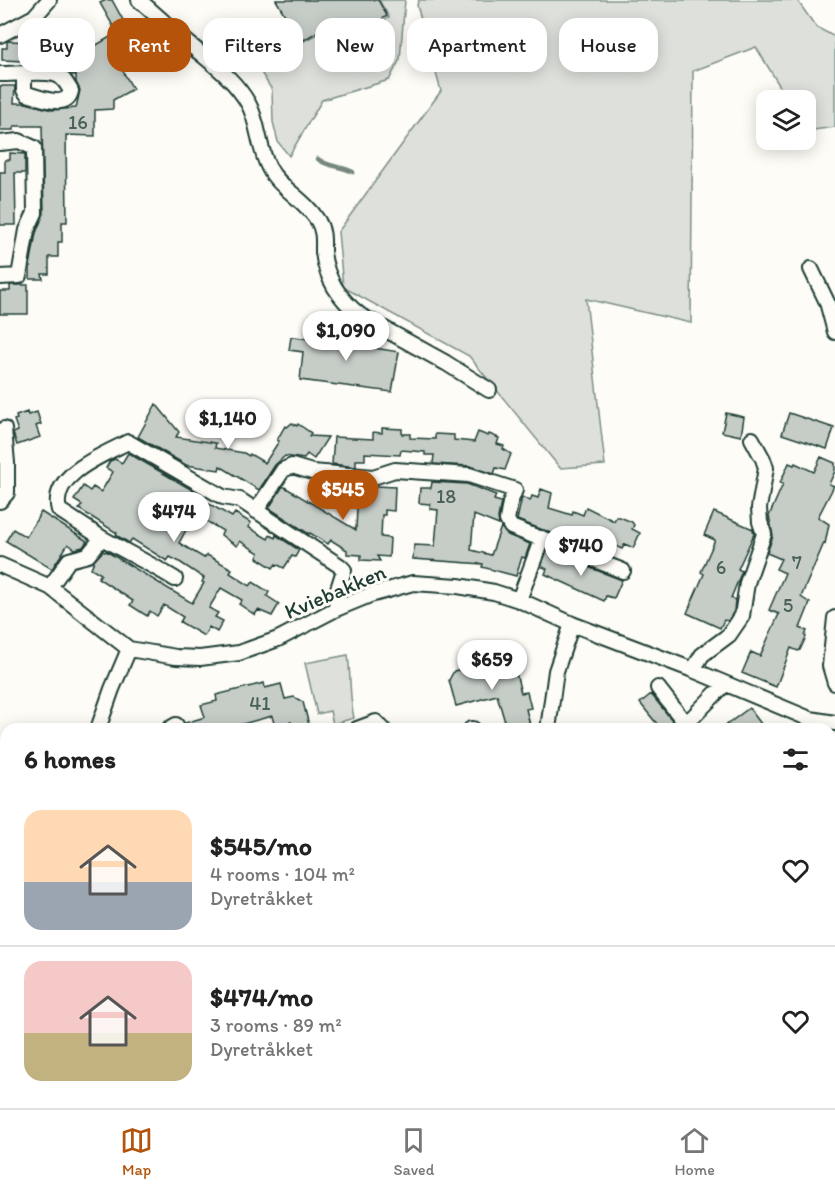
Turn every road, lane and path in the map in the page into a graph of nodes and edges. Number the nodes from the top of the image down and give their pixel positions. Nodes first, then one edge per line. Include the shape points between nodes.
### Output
1 (49, 0) edge
2 (139, 0) edge
3 (0, 35) edge
4 (0, 74) edge
5 (24, 74) dead end
6 (0, 143) edge
7 (811, 269) dead end
8 (0, 277) edge
9 (835, 332) edge
10 (489, 390) dead end
11 (4, 429) dead end
12 (752, 439) dead end
13 (0, 501) edge
14 (256, 511) junction
15 (102, 538) junction
16 (542, 538) junction
17 (0, 565) edge
18 (623, 571) dead end
19 (175, 579) dead end
20 (50, 588) junction
21 (519, 600) junction
22 (336, 609) junction
23 (835, 620) edge
24 (572, 624) junction
25 (129, 649) junction
26 (693, 670) junction
27 (835, 683) edge
28 (725, 684) junction
29 (658, 688) dead end
30 (100, 723) edge
31 (549, 723) edge
32 (683, 723) edge
33 (688, 723) edge
34 (835, 723) edge

1 - 3 street via 34,17
2 - 10 street via 234,82 249,105 268,167 319,223 329,277 348,307
4 - 5 street
6 - 8 street via 19,141 34,148 35,213 27,230 19,276
7 - 9 street via 827,302
11 - 13 street via 7,493
12 - 26 street via 766,468 759,508 764,534 747,583 742,616 729,635 702,655
14 - 15 street via 240,500 223,497 128,442 70,475 61,486 59,510
14 - 16 street via 284,470 292,466 312,472 373,477 395,470 450,473 515,490 507,520 511,526
14 - 22 street via 344,570
15 - 19 street
15 - 20 street via 88,555 69,560
16 - 18 street
16 - 21 street
17 - 20 street, Kviebakken
20 - 25 street, Kviebakken
21 - 22 street, Kviebakken via 458,586 413,583
21 - 24 street, Kviebakken
22 - 25 street, Kviebakken via 278,639 239,653 200,658
23 - 27 street via 830,666
24 - 26 street, Kviebakken
24 - 31 street via 556,671
25 - 30 street
26 - 28 street, Kviebakken
28 - 33 street
28 - 34 street, Kviebakken via 810,719
29 - 32 street

